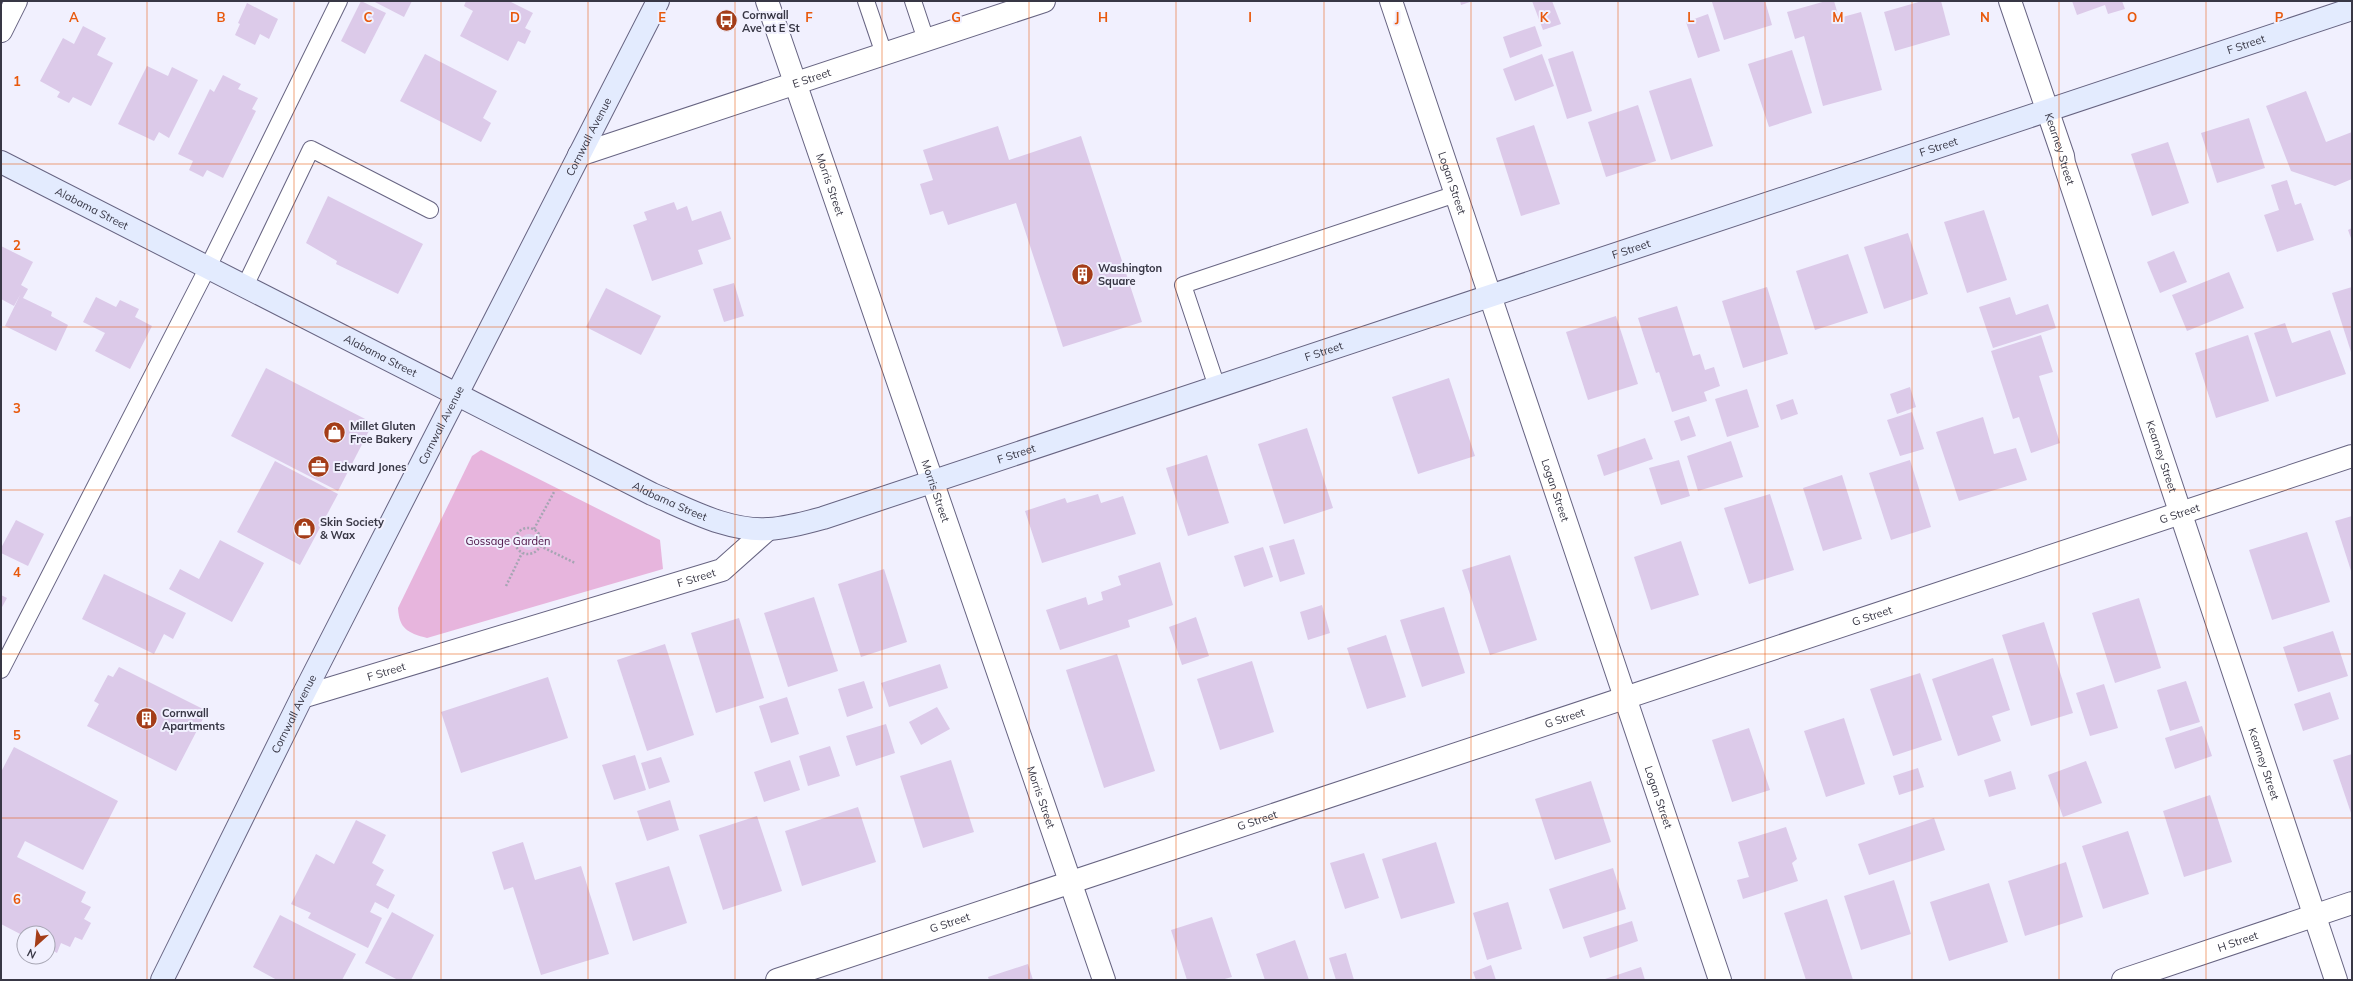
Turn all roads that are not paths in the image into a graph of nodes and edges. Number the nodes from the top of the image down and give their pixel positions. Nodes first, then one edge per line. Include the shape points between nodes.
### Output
1 (16, 1) edge
2 (339, 1) edge
3 (658, 1) edge
4 (767, 1) edge
5 (866, 1) edge
6 (913, 1) edge
7 (1044, 1) edge
8 (1391, 1) edge
9 (2010, 1) edge
10 (2352, 9) edge
11 (1, 31) edge
12 (926, 40) junction
13 (884, 54) junction
14 (795, 84) junction
15 (2046, 111) junction
16 (579, 155) junction
17 (1, 162) edge
18 (1456, 194) junction
19 (430, 210) dead end
20 (208, 267) junction
21 (245, 286) junction
22 (1490, 296) junction
23 (1217, 387) junction
24 (457, 394) junction
25 (2352, 456) edge
26 (932, 481) junction
27 (2180, 513) junction
28 (768, 529) junction
29 (1, 670) edge
30 (302, 697) junction
31 (1625, 698) junction
32 (1070, 883) junction
33 (2352, 904) edge
34 (2315, 916) junction
35 (162, 980) edge
36 (777, 980) edge
37 (1104, 980) edge
38 (1720, 980) edge
39 (2123, 980) edge
40 (2336, 980) edge

1 - 11 street
2 - 20 lane
3 - 16 street, Cornwall Avenue
4 - 14 street, Morris Street
5 - 13 lane
6 - 12 lane
7 - 12 street, E Street
8 - 18 street, Logan Street
9 - 15 street, Kearney Street
10 - 15 street, F Street
12 - 13 street, E Street
13 - 14 street, E Street
14 - 16 street, E Street
14 - 26 street, Morris Street
15 - 22 street, F Street
15 - 27 street, Kearney Street
16 - 24 street, Cornwall Avenue
17 - 20 street, Alabama Street
18 - 22 street, Logan Street
18 - 23 lane via 1183,285
19 - 21 lane via 311,150
20 - 21 street, Alabama Street
20 - 29 lane
21 - 24 street, Alabama Street
22 - 23 street, F Street
22 - 31 street, Logan Street
23 - 26 street, F Street
24 - 28 street, Alabama Street via 652,494 731,525
24 - 30 street, Cornwall Avenue
25 - 27 street, G Street
26 - 28 street, F Street via 823,518
26 - 32 street, Morris Street
27 - 31 street, G Street
27 - 34 street, Kearney Street
28 - 30 street, F Street via 722,570
30 - 35 street, Cornwall Avenue
31 - 32 street, G Street
31 - 38 street, Logan Street
32 - 36 street, G Street
32 - 37 street, Morris Street
33 - 34 street, H Street
34 - 39 street, H Street
34 - 40 street, Kearney Street

